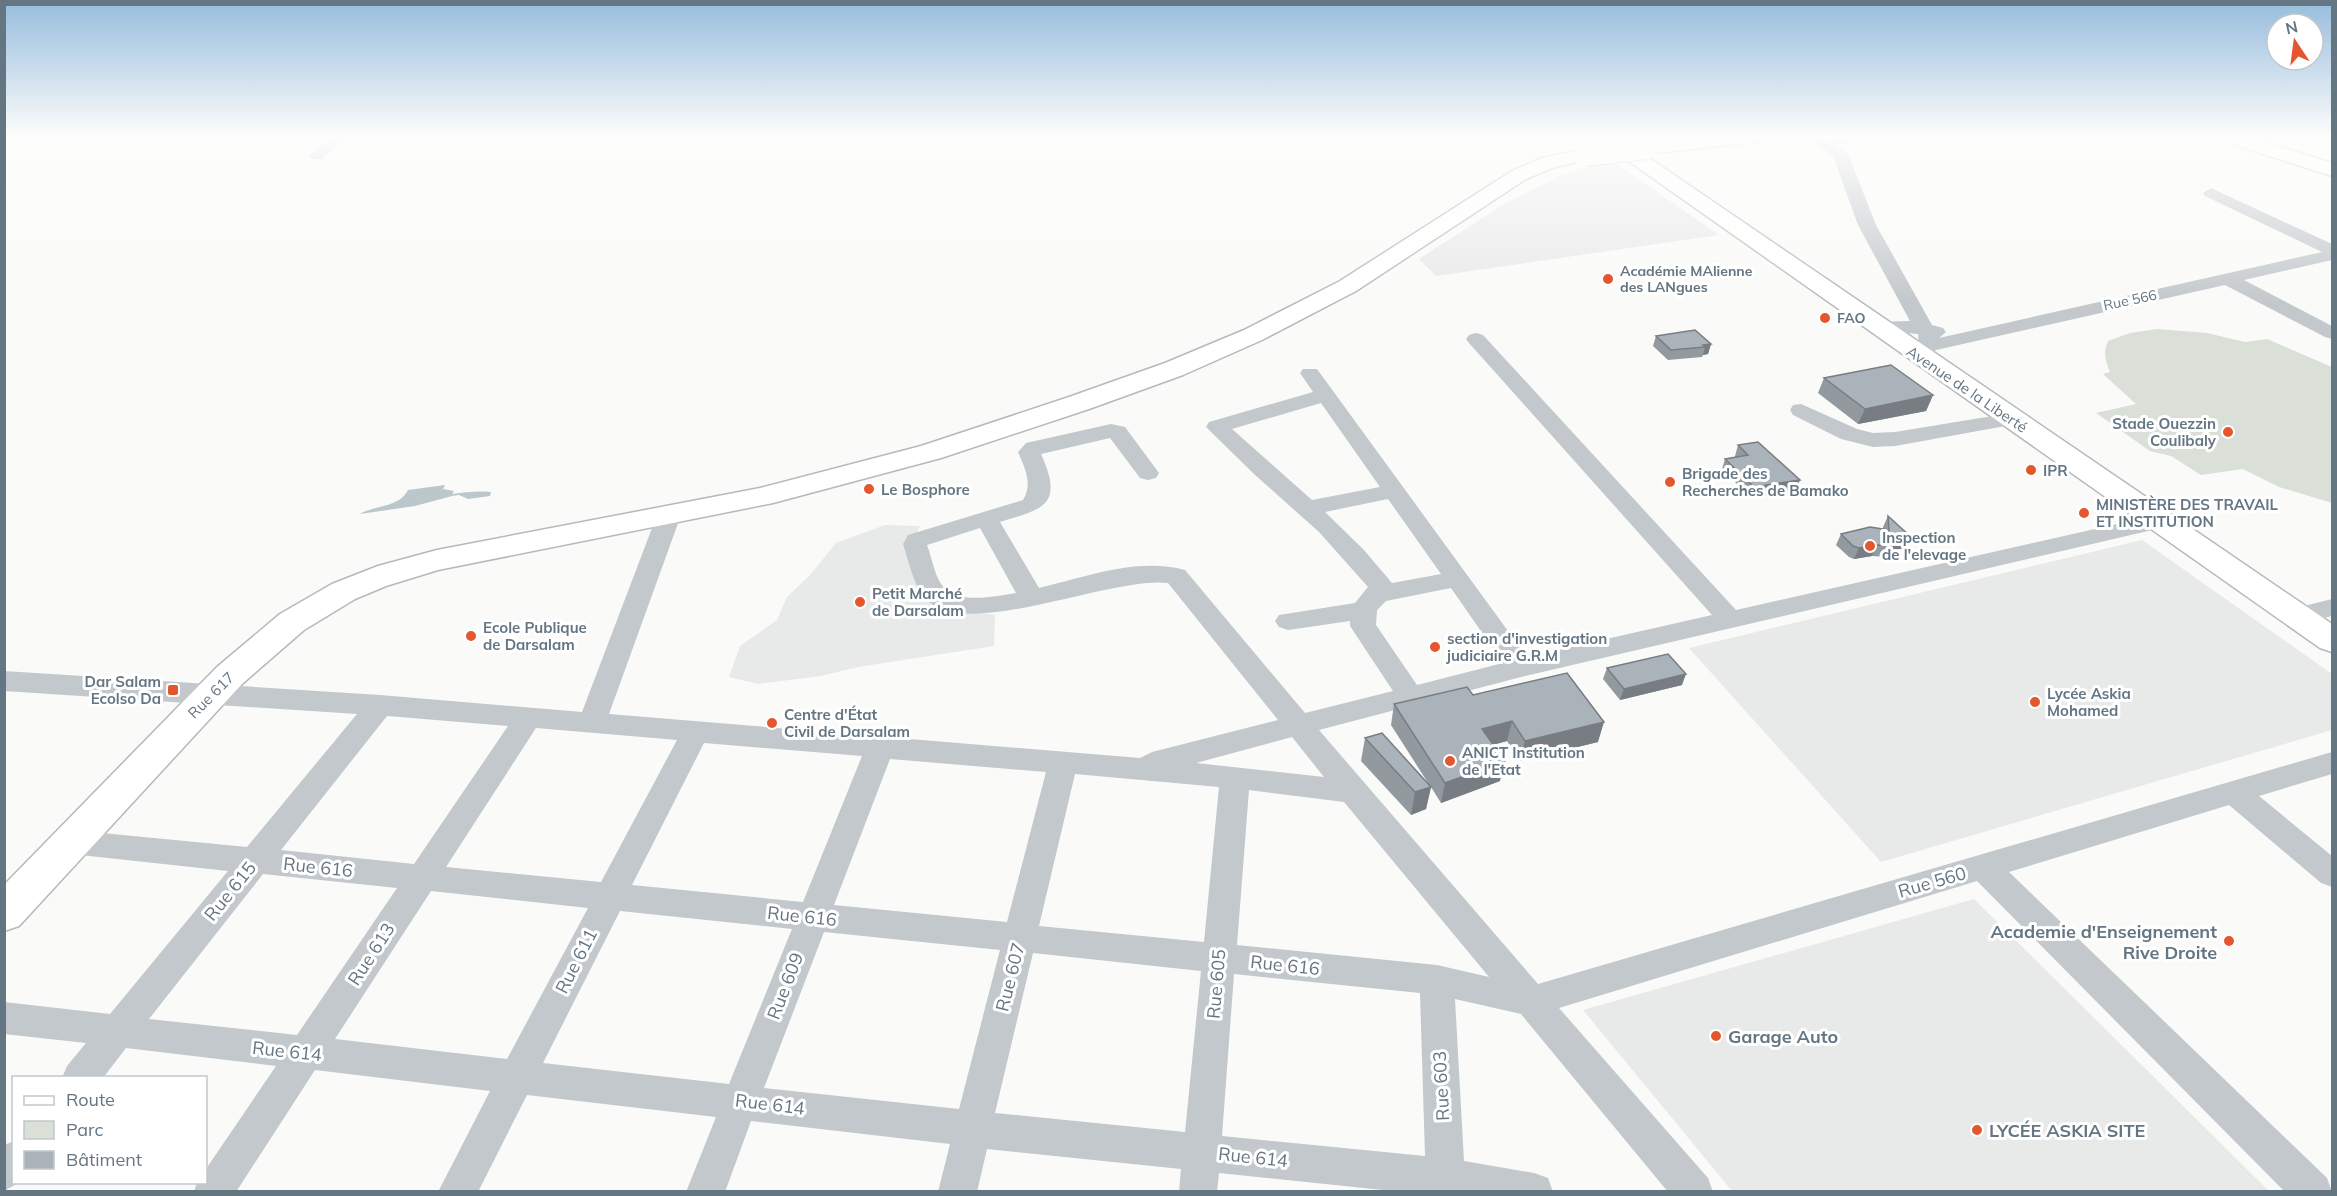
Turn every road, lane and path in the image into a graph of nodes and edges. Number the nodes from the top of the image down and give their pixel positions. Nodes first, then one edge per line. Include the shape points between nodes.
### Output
1 (1493, 192) edge
2 (1683, 192) edge
3 (1857, 192) edge
4 (2211, 193) dead end
5 (2332, 250) edge
6 (2332, 255) edge
7 (2228, 279) junction
8 (2332, 333) edge
9 (1476, 339) dead end
10 (1924, 344) junction
11 (1310, 373) dead end
12 (1325, 395) junction
13 (1801, 410) dead end
14 (2010, 418) junction
15 (1148, 473) dead end
16 (1394, 491) junction
17 (1308, 508) junction
18 (669, 515) junction
19 (986, 518) junction
20 (2161, 521) junction
21 (1458, 579) junction
22 (1032, 598) junction
23 (1371, 602) junction
24 (2332, 608) edge
25 (2297, 616) junction
26 (1731, 620) junction
27 (1288, 621) dead end
28 (2332, 640) edge
29 (1521, 668) junction
30 (4, 681) edge
31 (210, 694) junction
32 (1411, 697) junction
33 (380, 705) junction
34 (529, 717) junction
35 (592, 723) junction
36 (1298, 727) junction
37 (696, 731) junction
38 (879, 747) junction
39 (1063, 762) junction
40 (2332, 763) edge
41 (1131, 768) junction
42 (1235, 777) junction
43 (1353, 792) junction
44 (2235, 793) junction
45 (71, 842) junction
46 (255, 860) junction
47 (1983, 867) junction
48 (2332, 874) edge
49 (422, 877) junction
50 (610, 896) junction
51 (4, 913) edge
52 (812, 917) junction
53 (1019, 938) junction
54 (1218, 958) junction
55 (1437, 980) junction
56 (1531, 1001) junction
57 (4, 1018) edge
58 (116, 1032) junction
59 (306, 1053) junction
60 (81, 1076) edge
61 (517, 1076) junction
62 (740, 1101) junction
63 (972, 1129) junction
64 (1202, 1152) junction
65 (1446, 1184) edge
66 (213, 1191) edge
67 (457, 1191) edge
68 (705, 1191) edge
69 (957, 1191) edge
70 (1198, 1191) edge
71 (1534, 1191) edge
72 (1694, 1191) edge
73 (2313, 1191) edge

1 - 18 main road, Rue 617 via 1348,286 1174,369 931,452 762,497
2 - 10 main road, Avenue de la Liberté via 1877,326
3 - 10 street via 1867,225
4 - 5 street
6 - 7 street, Rue 566
7 - 8 street
7 - 10 street, Rue 566
9 - 26 street
10 - 14 main road, Avenue de la Liberté
11 - 12 street
12 - 16 street
12 - 17 street via 1217,427
13 - 14 street via 1849,434 1873,440
14 - 20 main road, Avenue de la Liberté
15 - 19 street via 1117,432 1111,430 1034,448 1029,452 1040,475 1036,499 1030,505
16 - 17 street
16 - 21 street
17 - 23 street via 1381,586
18 - 31 main road, Rue 617 via 468,554 402,569 356,586 272,637
18 - 35 street
19 - 22 street
19 - 22 street via 916,540 934,594 946,603 962,606
20 - 25 main road, Avenue de la Liberté
20 - 26 street
21 - 23 street
21 - 29 street
22 - 36 street via 1153,572 1176,576
23 - 27 street
23 - 32 street via 1363,626
24 - 25 street
25 - 28 main road, Avenue de la Liberté
26 - 29 street
29 - 32 street
30 - 31 street
31 - 33 street
31 - 45 main road, Rue 617
32 - 36 street
33 - 34 street
33 - 46 street, Rue 615
34 - 35 street
34 - 49 street, Rue 613
35 - 37 street
36 - 41 street
36 - 43 street
37 - 38 street
37 - 50 street, Rue 611
38 - 39 street
38 - 52 street, Rue 609
39 - 41 street
39 - 53 street, Rue 607
40 - 44 street, Rue 560
41 - 42 street
42 - 43 street
42 - 54 street, Rue 605
43 - 56 street
44 - 47 street, Rue 560
44 - 48 street
45 - 46 street, Rue 616
45 - 51 main road, Rue 617
46 - 49 street, Rue 616
46 - 58 street, Rue 615
47 - 56 street, Rue 560
47 - 73 street
49 - 50 street, Rue 616
49 - 59 street, Rue 613
50 - 52 street, Rue 616
50 - 61 street, Rue 611
52 - 53 street, Rue 616
52 - 62 street, Rue 609
53 - 54 street, Rue 616
53 - 63 street, Rue 607
54 - 55 street, Rue 616
54 - 64 street, Rue 605
55 - 56 street, Rue 616
55 - 65 street, Rue 603
56 - 72 street
57 - 58 street, Rue 614
58 - 59 street, Rue 614
58 - 60 street, Rue 615
59 - 61 street, Rue 614
59 - 66 street, Rue 613
61 - 62 street, Rue 614
61 - 67 street, Rue 611
62 - 63 street, Rue 614
62 - 68 street, Rue 609
63 - 64 street, Rue 614
63 - 69 street, Rue 607
64 - 65 street, Rue 614
64 - 70 street, Rue 605
65 - 71 street, Rue 614

